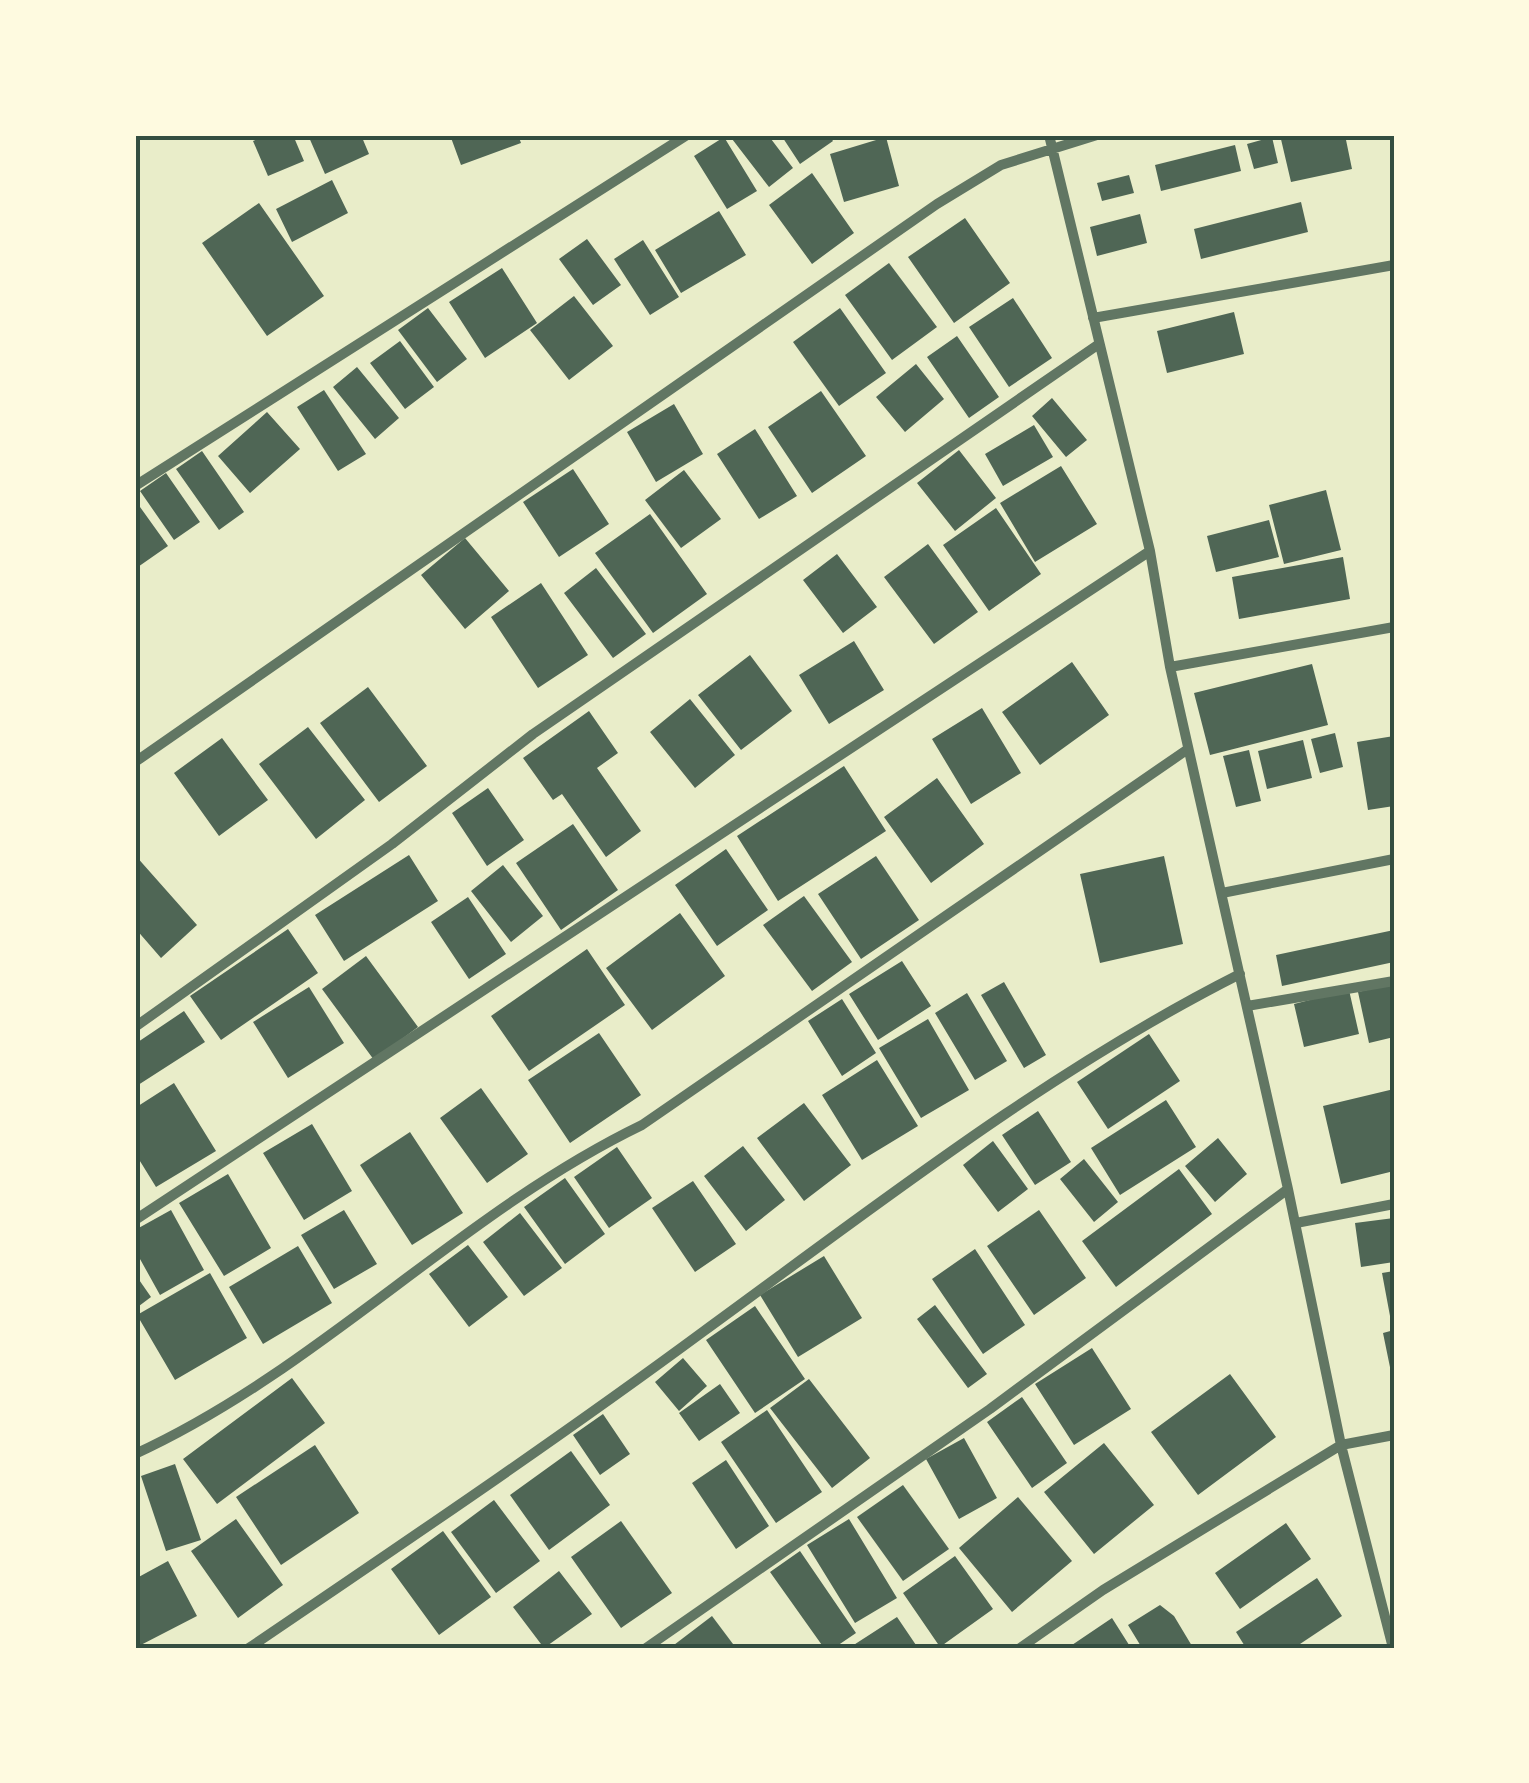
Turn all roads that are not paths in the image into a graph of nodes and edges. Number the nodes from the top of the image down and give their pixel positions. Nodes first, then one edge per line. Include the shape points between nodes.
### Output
1 (687, 135) edge
2 (1097, 135) edge
3 (1050, 141) edge
4 (1394, 266) edge
5 (1093, 318) junction
6 (1099, 344) junction
7 (135, 486) edge
8 (1150, 552) junction
9 (1394, 628) edge
10 (1170, 667) junction
11 (1188, 749) junction
12 (135, 762) edge
13 (1394, 859) edge
14 (1222, 893) junction
15 (1240, 974) junction
16 (1394, 982) edge
17 (1247, 1006) junction
18 (135, 1027) edge
19 (1288, 1189) junction
20 (1394, 1204) edge
21 (135, 1220) edge
22 (1296, 1223) junction
23 (1394, 1435) edge
24 (1341, 1445) junction
25 (135, 1454) edge
26 (250, 1648) edge
27 (646, 1648) edge
28 (1020, 1648) edge
29 (1393, 1648) edge

1 - 7 street
2 - 3 street
3 - 5 street
3 - 12 street via 937,204
4 - 5 street
5 - 6 street
6 - 8 street
6 - 18 street via 533,734
8 - 10 street
8 - 21 street
9 - 10 street
10 - 11 street
11 - 14 street
11 - 25 street via 642,1125 570,1160 269,1379 203,1423
13 - 14 street
14 - 15 street
15 - 17 street
15 - 26 street via 1148,1020 1045,1088 558,1438
16 - 17 street
17 - 19 street
19 - 22 street
19 - 27 street via 990,1409
20 - 22 street
22 - 24 street
23 - 24 street
24 - 28 street
24 - 29 street

